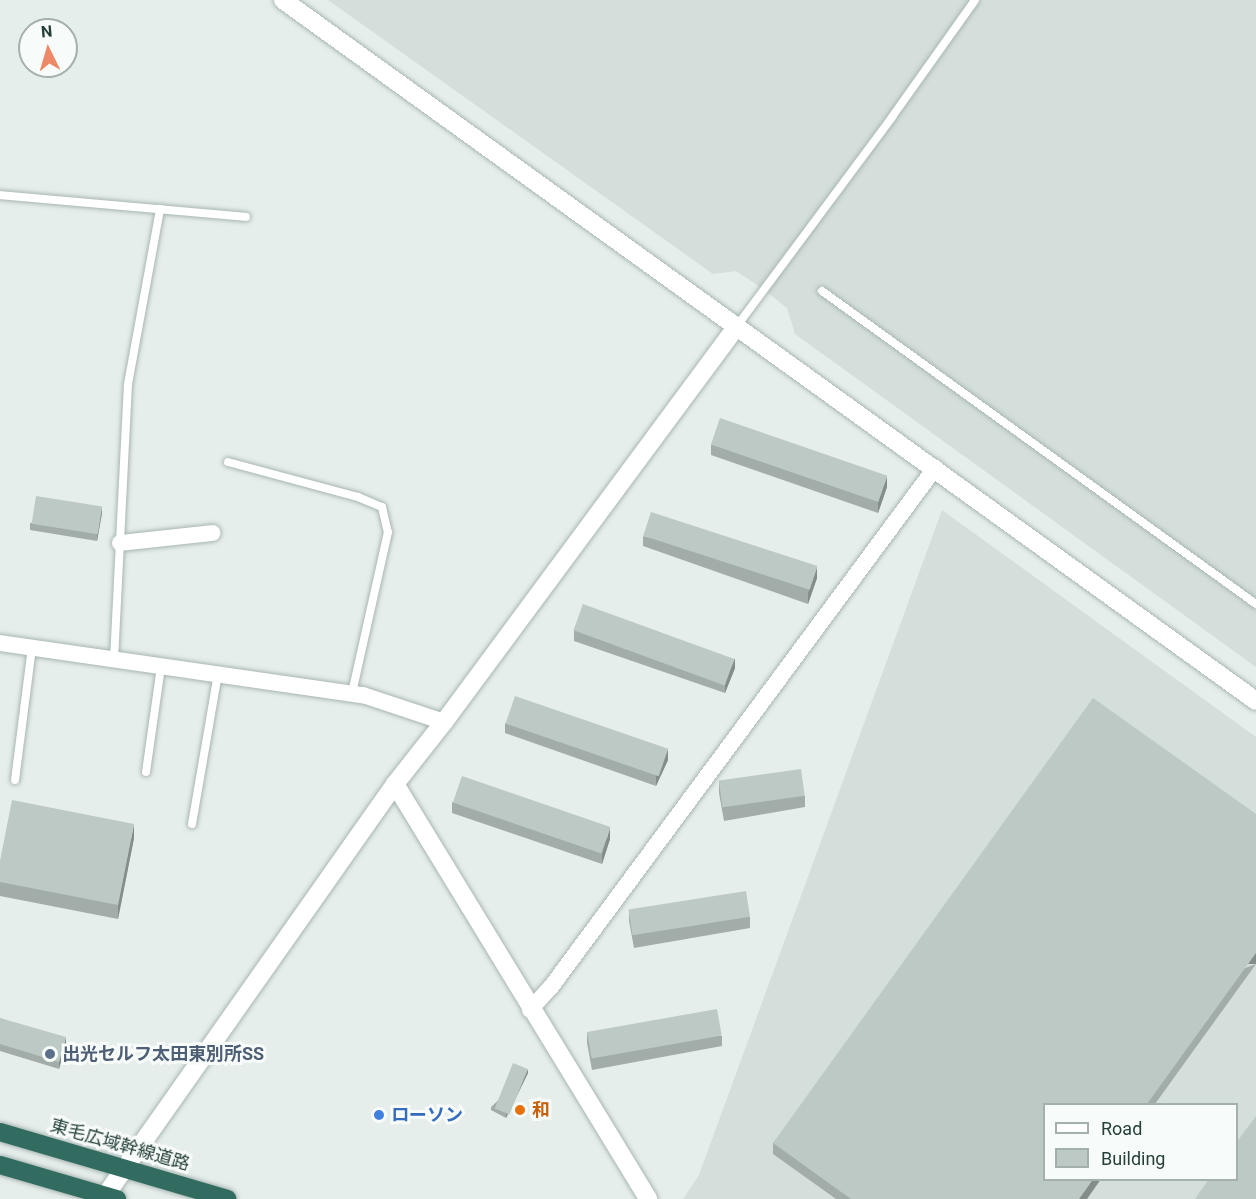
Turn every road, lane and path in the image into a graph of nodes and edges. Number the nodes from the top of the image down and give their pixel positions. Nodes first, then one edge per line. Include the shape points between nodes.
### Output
1 (283, 0) edge
2 (975, 0) edge
3 (0, 195) edge
4 (160, 209) junction
5 (246, 217) dead end
6 (822, 291) dead end
7 (737, 326) junction
8 (228, 462) dead end
9 (935, 468) junction
10 (213, 533) dead end
11 (120, 543) junction
12 (1256, 604) edge
13 (0, 643) edge
14 (32, 647) junction
15 (114, 660) junction
16 (161, 666) junction
17 (218, 674) junction
18 (352, 693) junction
19 (1256, 701) edge
20 (444, 722) junction
21 (146, 772) dead end
22 (15, 780) dead end
23 (395, 784) junction
24 (192, 824) dead end
25 (530, 1010) junction
26 (0, 1132) edge
27 (0, 1165) edge
28 (123, 1168) junction
29 (108, 1198) edge
30 (227, 1199) edge
31 (648, 1199) edge

1 - 7 street
2 - 7 lane
3 - 4 lane
4 - 5 lane
4 - 11 lane via 128,384
6 - 12 lane
7 - 9 street
7 - 20 street
8 - 18 lane via 382,507 388,532
9 - 19 street
9 - 25 street
10 - 11 street
11 - 15 lane
13 - 14 street
14 - 15 street
14 - 22 lane
15 - 16 street
16 - 17 street
16 - 21 lane
17 - 18 street
17 - 24 lane
18 - 20 street
20 - 23 street
23 - 25 street
23 - 28 street
25 - 31 street
26 - 28 highway, 東毛広域幹線道路
27 - 29 highway
28 - 29 street
28 - 30 highway, 東毛広域幹線道路

